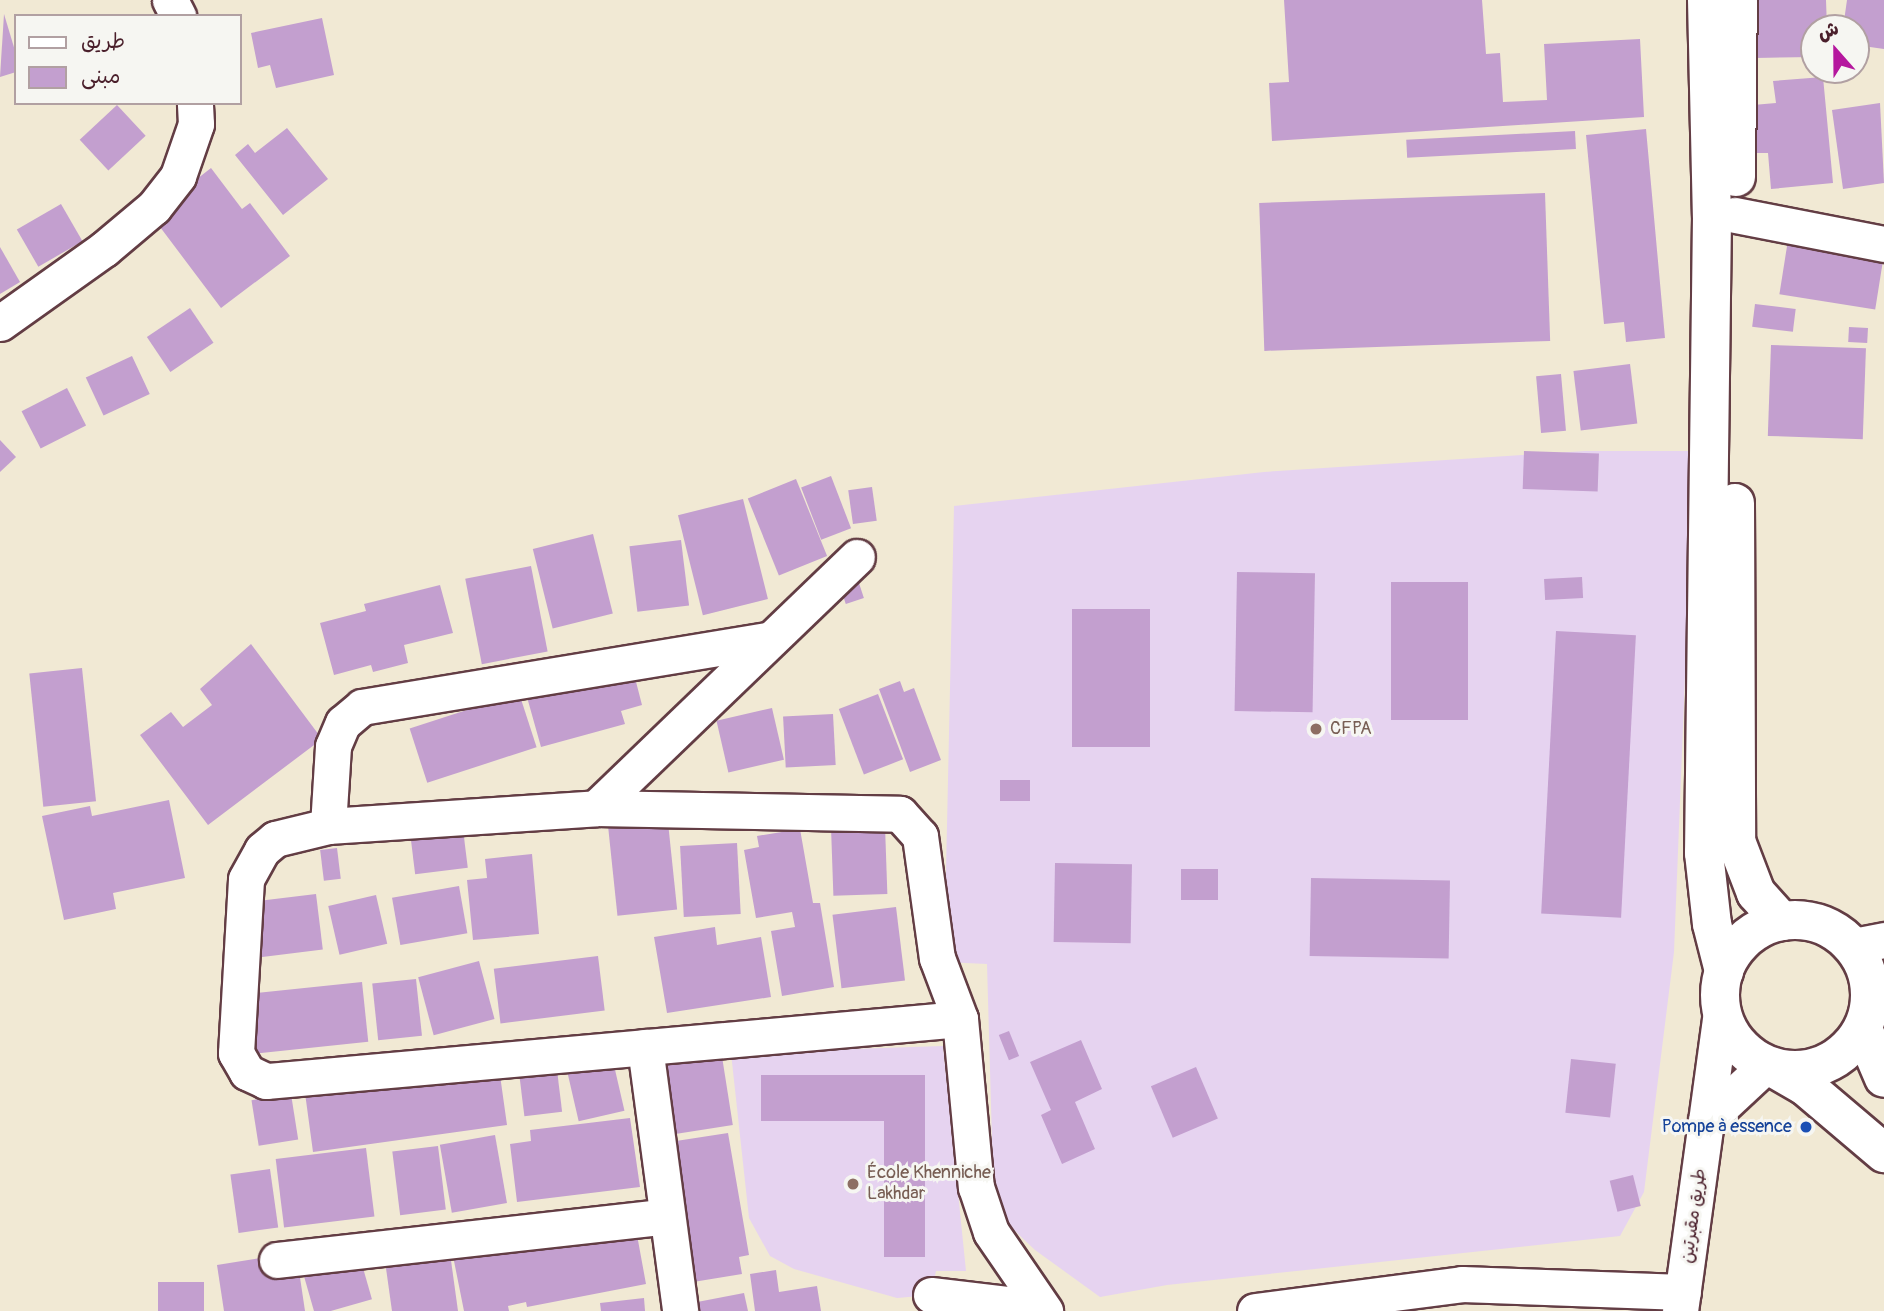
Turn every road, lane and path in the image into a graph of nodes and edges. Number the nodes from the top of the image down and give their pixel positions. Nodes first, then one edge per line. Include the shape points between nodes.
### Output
1 (1707, 0) edge
2 (1738, 0) edge
3 (195, 105) edge
4 (1735, 215) junction
5 (1884, 244) edge
6 (0, 323) edge
7 (857, 557) dead end
8 (768, 640) junction
9 (596, 808) junction
10 (328, 826) junction
11 (1781, 921) junction
12 (1868, 943) edge
13 (1724, 971) junction
14 (1721, 1013) junction
15 (960, 1019) junction
16 (1863, 1029) junction
17 (645, 1047) junction
18 (1769, 1066) junction
19 (1884, 1078) edge
20 (1706, 1121) junction
21 (1884, 1153) edge
22 (667, 1216) junction
23 (277, 1259) dead end
24 (931, 1295) dead end
25 (1682, 1302) edge
26 (1044, 1309) edge
27 (680, 1311) edge
28 (1255, 1311) edge

1 - 13 main road via 1712,217 1704,853 1712,924
2 - 4 main road
3 - 6 street via 196,124 178,176 153,207 104,250
4 - 5 street
4 - 11 main road via 1734,819 1747,876
7 - 8 street
8 - 9 street
8 - 10 street via 362,707 343,723 333,746
9 - 10 street
9 - 15 street via 900,814 920,836 937,958
10 - 17 street via 275,839 262,850 246,880 236,1042 247,1072 267,1081
11 - 12 main road via 1820,924
11 - 13 main road via 1756,930 1736,948
12 - 16 main road via 1870,1008
13 - 14 main road
14 - 18 main road via 1738,1044
14 - 20 street, طريق مقبرتين
15 - 17 street
15 - 26 street via 976,1187 991,1232
16 - 18 main road via 1847,1050 1825,1065 1799,1071
16 - 19 main road
17 - 22 street
18 - 20 street
18 - 21 main road via 1805,1086
20 - 25 street, طريق مقبرتين
22 - 23 street
22 - 27 street
24 - 26 street
25 - 28 street via 1462,1284

